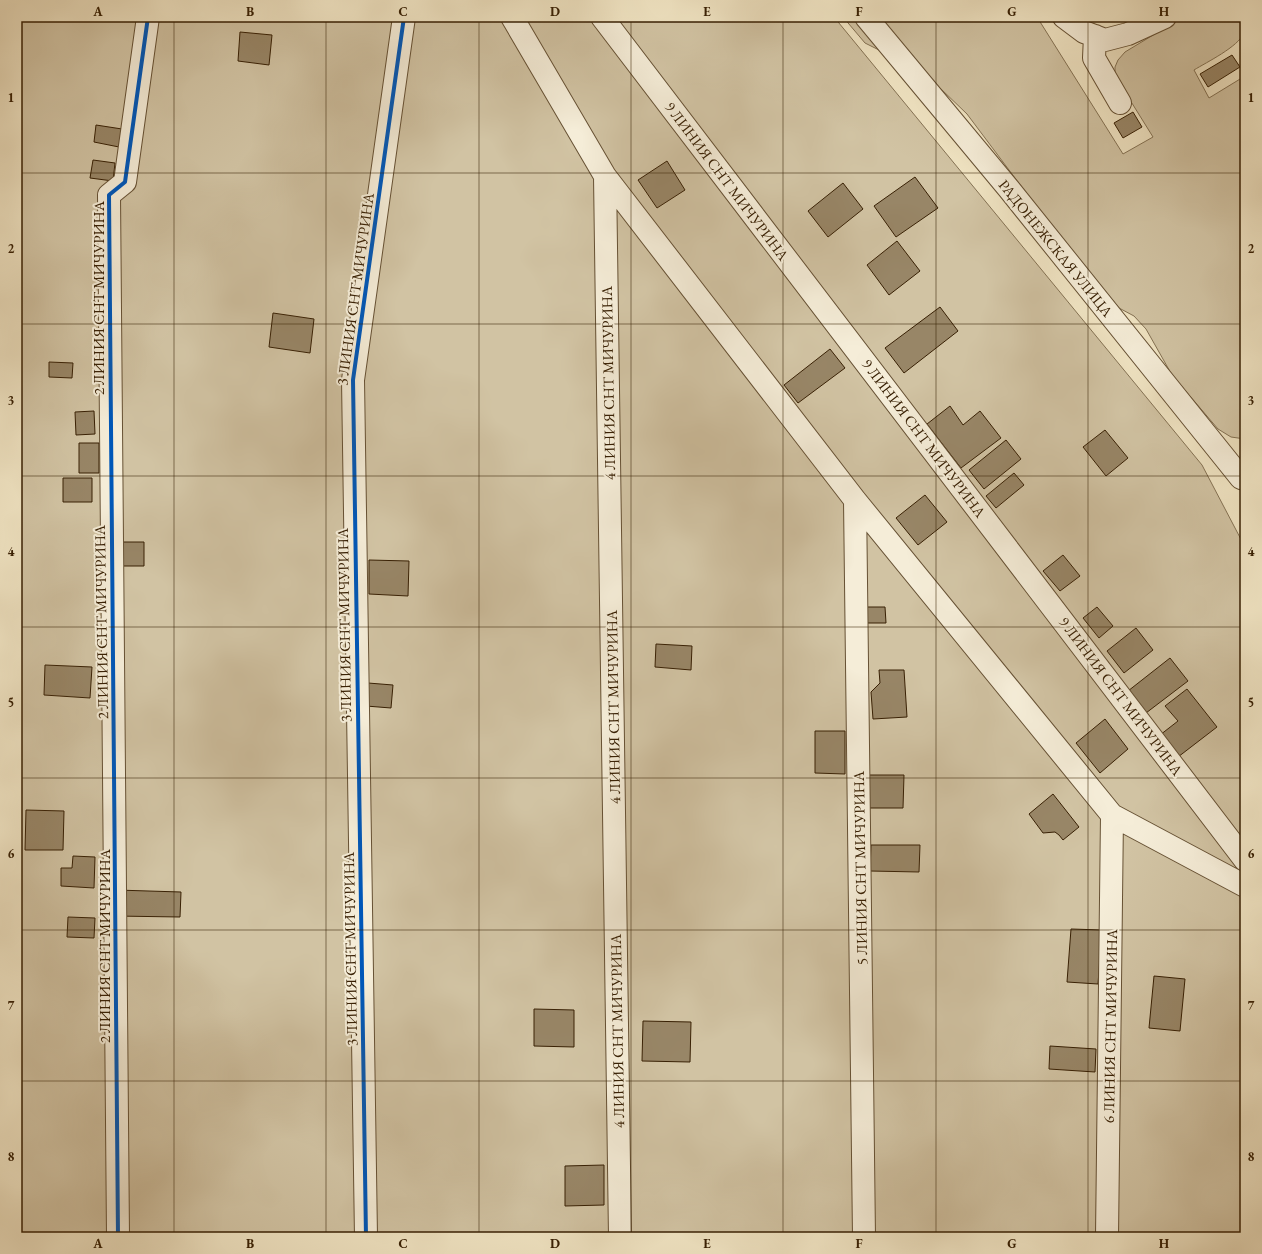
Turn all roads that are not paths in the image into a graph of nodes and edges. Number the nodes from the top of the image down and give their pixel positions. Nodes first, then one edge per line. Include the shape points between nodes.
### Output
1 (148, 17) edge
2 (404, 17) edge
3 (512, 17) edge
4 (602, 17) edge
5 (866, 17) edge
6 (1064, 17) edge
7 (1165, 17) edge
8 (1095, 36) junction
9 (1120, 103) dead end
10 (605, 176) junction
11 (1245, 479) edge
12 (855, 500) junction
13 (1112, 815) junction
14 (1245, 860) edge
15 (1245, 886) edge
16 (118, 1237) edge
17 (366, 1237) edge
18 (620, 1237) edge
19 (864, 1237) edge
20 (1107, 1237) edge

1 - 16 street, 2 ЛИНИЯ СНТ МИЧУРИНА via 125,182 108,195
2 - 17 street, 3 ЛИНИЯ СНТ МИЧУРИНА via 353,380
3 - 10 street
4 - 14 street, 9 ЛИНИЯ СНТ МИЧУРИНА
5 - 11 street, РАДОНЕЖСКАЯ УЛИЦА via 1010,189 1241,478
6 - 8 street via 1084,32
7 - 8 street via 1128,34 1105,40
8 - 9 street via 1094,58
10 - 12 street
10 - 18 street, 4 ЛИНИЯ СНТ МИЧУРИНА
12 - 13 street
12 - 19 street, 5 ЛИНИЯ СНТ МИЧУРИНА
13 - 15 street
13 - 20 street, 6 ЛИНИЯ СНТ МИЧУРИНА

